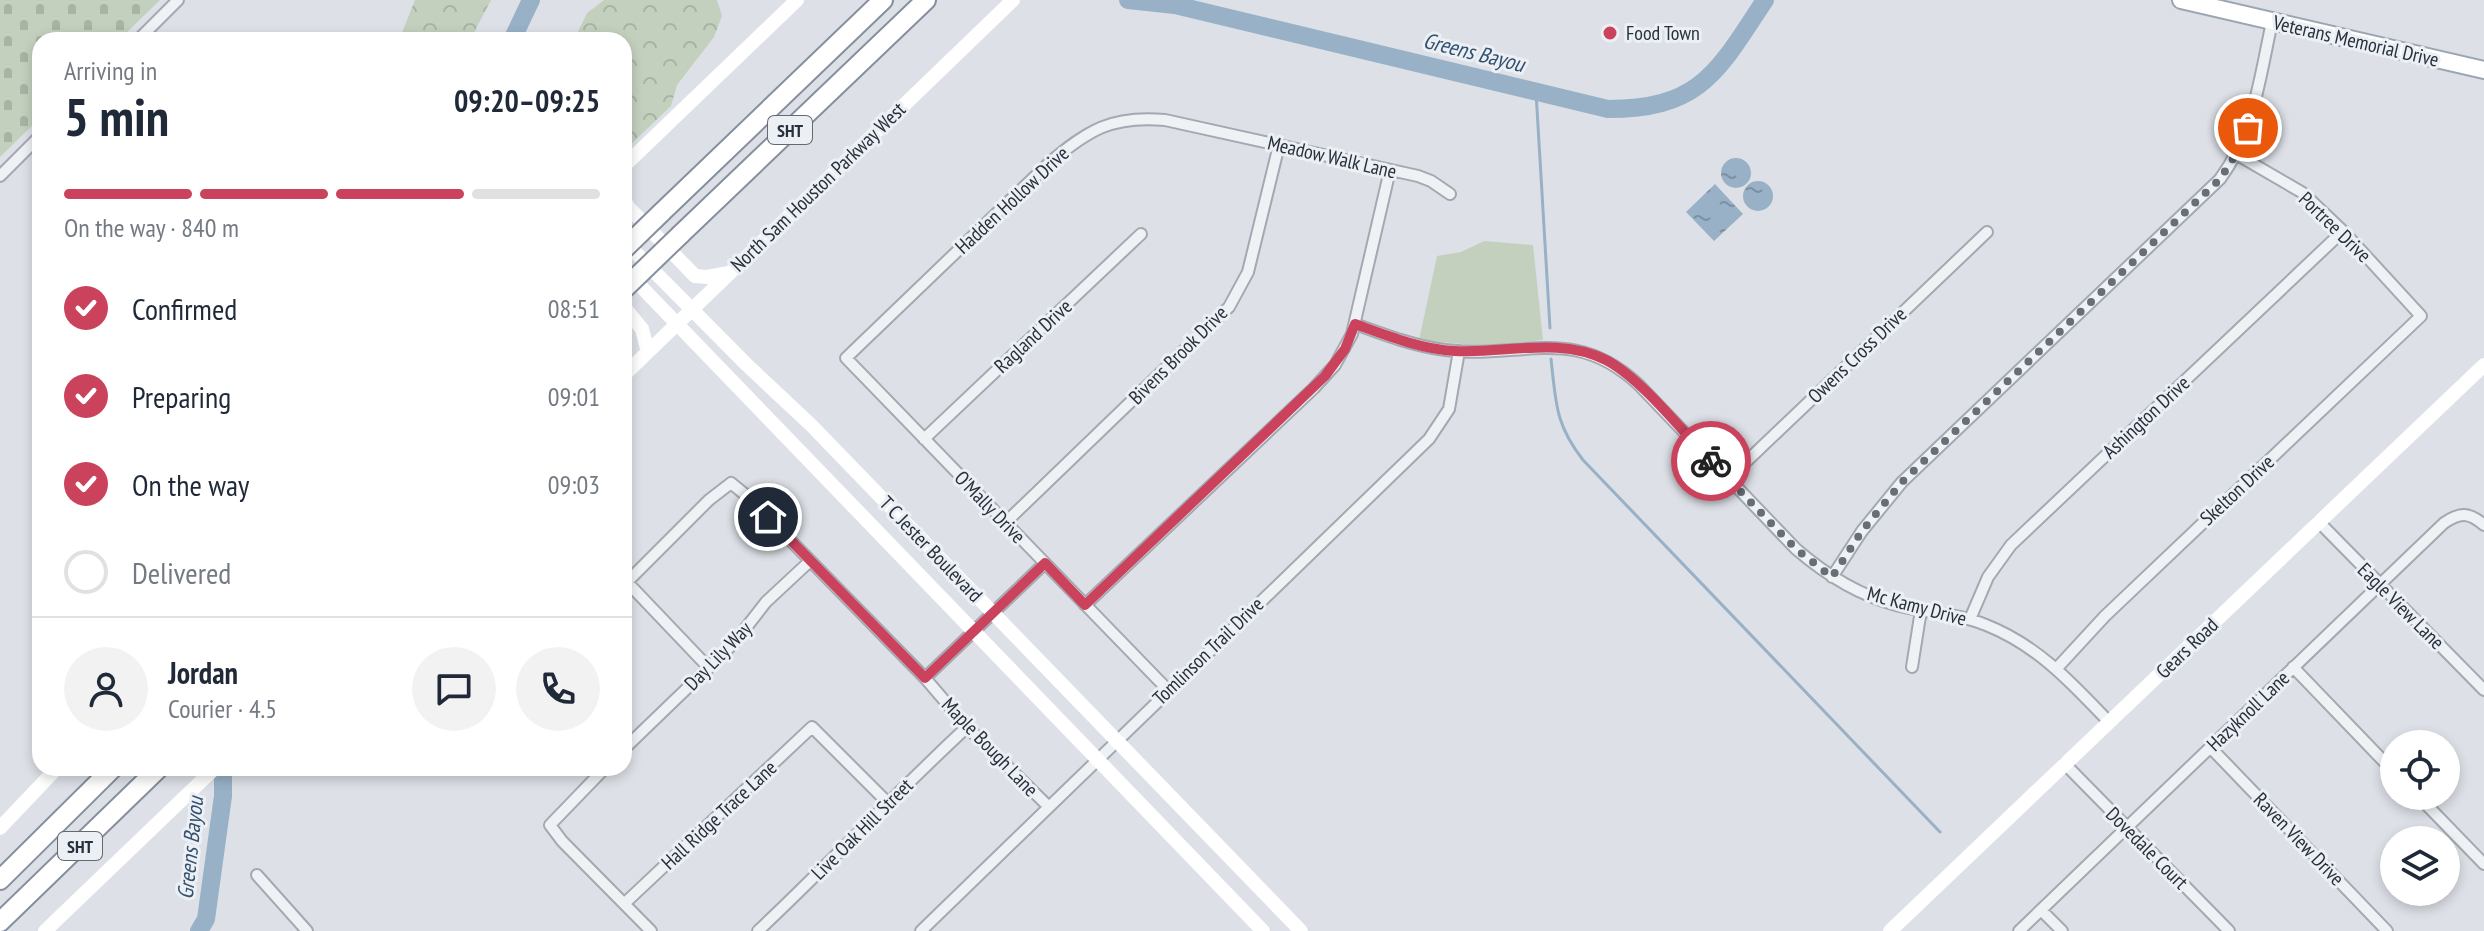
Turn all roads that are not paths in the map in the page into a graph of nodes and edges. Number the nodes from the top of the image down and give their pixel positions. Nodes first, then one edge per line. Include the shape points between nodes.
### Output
1 (178, 0) edge
2 (797, 0) edge
3 (883, 0) edge
4 (926, 0) edge
5 (1013, 0) edge
6 (2181, 0) edge
7 (2272, 22) junction
8 (146, 32) edge
9 (2484, 70) edge
10 (1211, 130) joint
11 (32, 144) edge
12 (1279, 145) junction
13 (2236, 154) junction
14 (632, 158) edge
15 (1390, 170) junction
16 (0, 176) edge
17 (1450, 194) dead end
18 (632, 211) edge
19 (2343, 231) junction
20 (1987, 232) dead end
21 (1141, 234) dead end
22 (632, 241) edge
23 (632, 249) edge
24 (729, 273) junction
25 (632, 277) edge
26 (632, 281) edge
27 (691, 310) junction
28 (2421, 316) joint
29 (632, 317) edge
30 (677, 324) junction
31 (1355, 324) junction
32 (1459, 351) junction
33 (648, 352) junction
34 (846, 358) joint
35 (2484, 365) edge
36 (632, 367) edge
37 (924, 439) junction
38 (1728, 479) junction
39 (876, 492) junction
40 (858, 509) junction
41 (1006, 522) junction
42 (2319, 522) junction
43 (2484, 525) edge
44 (810, 561) junction
45 (1045, 563) junction
46 (632, 577) edge
47 (1832, 577) junction
48 (2379, 584) junction
49 (632, 587) edge
50 (1085, 605) junction
51 (1921, 610) junction
52 (993, 613) junction
53 (1970, 619) junction
54 (975, 631) junction
55 (1912, 667) dead end
56 (2293, 667) junction
57 (709, 668) junction
58 (2057, 668) junction
59 (925, 678) junction
60 (1168, 690) junction
61 (2484, 690) edge
62 (2109, 722) junction
63 (967, 727) junction
64 (1117, 739) junction
65 (632, 741) edge
66 (2210, 747) junction
67 (2380, 757) edge
68 (1098, 758) junction
69 (2065, 764) junction
70 (49, 776) edge
71 (105, 776) edge
72 (151, 776) edge
73 (206, 776) edge
74 (597, 776) edge
75 (887, 802) junction
76 (1048, 806) junction
77 (2432, 810) edge
78 (0, 828) edge
79 (2126, 828) junction
80 (34, 848) junction
81 (2484, 864) edge
82 (0, 871) edge
83 (257, 875) dead end
84 (0, 880) edge
85 (625, 903) junction
86 (2041, 910) junction
87 (0, 922) edge
88 (45, 931) edge
89 (307, 931) edge
90 (651, 931) edge
91 (758, 931) edge
92 (921, 931) edge
93 (1263, 931) edge
94 (1301, 931) edge
95 (1890, 931) edge
96 (2019, 931) edge
97 (2062, 931) edge
98 (2229, 931) edge
99 (2387, 931) edge

1 - 8 street
2 - 14 main road
3 - 22 highway, SHT, bridge
4 - 26 highway, SHT, bridge
5 - 24 main road, North Sam Houston Parkway West
6 - 7 main road, Veterans Memorial Drive
7 - 9 main road, Veterans Memorial Drive
7 - 13 street via 2248,128
10 - 12 street, Meadow Walk Lane
10 - 34 street, Hadden Hollow Drive via 1133,118 1105,124 1079,138
11 - 16 street
12 - 15 street, Meadow Walk Lane
12 - 41 street, Bivens Brook Drive via 1248,272 1229,307
13 - 19 street, Portree Drive via 2293,186
13 - 47 street via 2207,192 1902,482
15 - 17 street, Meadow Walk Lane via 1431,181
15 - 31 street
18 - 24 main road via 695,276
19 - 28 street, Portree Drive
19 - 53 street, Ashington Drive via 2011,545 1988,577
20 - 38 street, Owens Cross Drive
21 - 37 street, Ragland Drive
23 - 27 main road, T C Jester Boulevard
24 - 27 main road, North Sam Houston Parkway West
25 - 30 main road, T C Jester Boulevard
27 - 30 main road, North Sam Houston Parkway West
27 - 39 main road, T C Jester Boulevard
28 - 58 street, Skelton Drive via 2105,616
29 - 33 main road via 642,329
30 - 33 main road, North Sam Houston Parkway West
30 - 40 main road, T C Jester Boulevard
31 - 32 street, Mc Kamy Drive via 1421,346
31 - 50 street via 1325,376
32 - 38 street, Mc Kamy Drive via 1571,348 1604,359 1639,385
32 - 60 street, Tomlinson Trail Drive via 1449,409 1429,439
33 - 36 main road, North Sam Houston Parkway West
34 - 37 street, O'Mally Drive
35 - 42 main road, Gears Road
37 - 41 street, O'Mally Drive
38 - 47 street, Mc Kamy Drive via 1796,549
39 - 40 main road
39 - 52 main road, T C Jester Boulevard
40 - 54 main road, T C Jester Boulevard
41 - 45 street, O'Mally Drive
42 - 48 street, Eagle View Lane
42 - 62 main road, Gears Road
43 - 48 street, Hazyknoll Lane via 2473,516 2456,514
44 - 46 street, Maple Bough Lane via 731,483
44 - 57 street, Day Lily Way
44 - 59 street, Maple Bough Lane
45 - 50 street, O'Mally Drive
45 - 52 street
47 - 51 street, Mc Kamy Drive via 1871,597
48 - 56 street, Hazyknoll Lane
48 - 61 street, Eagle View Lane
49 - 57 street, Maple Bough Lane
50 - 60 street, O'Mally Drive
51 - 53 street, Mc Kamy Drive
51 - 55 street
52 - 54 street
52 - 64 main road, T C Jester Boulevard
53 - 58 street, Mc Kamy Drive via 2022,643
54 - 59 street
54 - 68 main road, T C Jester Boulevard
56 - 66 street, Hazyknoll Lane
56 - 67 street
57 - 65 street, Day Lily Way
58 - 62 street, Mc Kamy Drive
59 - 63 street, Maple Bough Lane
60 - 64 street, Tomlinson Trail Drive
62 - 69 main road, Gears Road
63 - 75 street, Live Oak Hill Street
63 - 76 street, Maple Bough Lane
64 - 68 street, Tomlinson Trail Drive
64 - 94 main road, T C Jester Boulevard
66 - 79 street, Hazyknoll Lane
66 - 99 street, Raven View Drive
68 - 76 street, Tomlinson Trail Drive
68 - 93 main road, T C Jester Boulevard
69 - 79 street, Dovedale Court
69 - 95 main road, Gears Road
70 - 78 main road
71 - 80 highway, SHT
72 - 87 highway, SHT
73 - 88 main road
74 - 85 street via 550,825
75 - 85 street, Hall Ridge Trace Lane via 812,727
75 - 91 street, Live Oak Hill Street
76 - 92 street, Tomlinson Trail Drive
77 - 81 street
79 - 86 street, Hazyknoll Lane
79 - 98 street, Dovedale Court
80 - 82 highway
80 - 84 highway, SHT
83 - 89 street
85 - 90 street
86 - 96 street, Hazyknoll Lane
86 - 97 street

